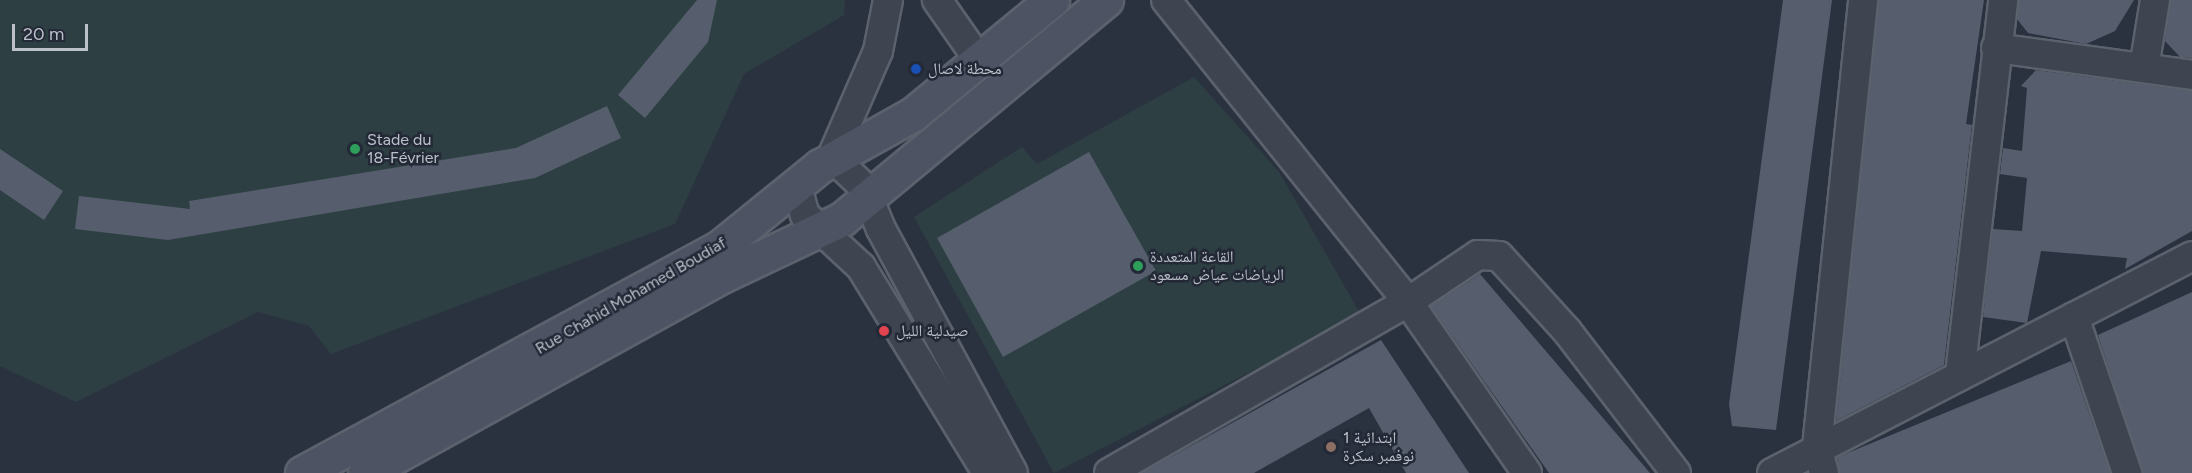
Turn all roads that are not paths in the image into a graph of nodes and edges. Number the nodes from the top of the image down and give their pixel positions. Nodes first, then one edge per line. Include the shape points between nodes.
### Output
1 (888, 0) edge
2 (937, 0) edge
3 (1052, 0) edge
4 (1106, 0) edge
5 (1166, 0) edge
6 (1863, 0) edge
7 (2003, 0) edge
8 (2155, 0) edge
9 (1996, 48) junction
10 (981, 63) junction
11 (2144, 68) junction
12 (2192, 75) edge
13 (832, 158) junction
14 (796, 184) junction
15 (870, 199) junction
16 (819, 231) junction
17 (2192, 256) edge
18 (1408, 302) junction
19 (2074, 317) junction
20 (1960, 374) junction
21 (1820, 460) edge
22 (302, 473) edge
23 (365, 473) edge
24 (987, 473) edge
25 (1013, 473) edge
26 (1109, 473) edge
27 (1527, 473) edge
28 (1676, 473) edge
29 (1772, 473) edge
30 (2127, 473) edge

1 - 13 street via 878,51
2 - 10 street
3 - 10 main road, Rue Chahid Mohamed Boudiaf
4 - 15 main road, Rue Chahid Mohamed Boudiaf
5 - 18 street
6 - 21 street
7 - 9 street
8 - 11 street
9 - 11 street
9 - 20 street
10 - 13 main road, Rue Chahid Mohamed Boudiaf via 913,114
11 - 12 street
13 - 14 main road, Rue Chahid Mohamed Boudiaf
13 - 15 street via 858,178
14 - 16 street via 805,215
14 - 22 main road, Rue Chahid Mohamed Boudiaf via 720,247
15 - 16 main road, Rue Chahid Mohamed Boudiaf
15 - 25 street via 881,229
16 - 23 main road, Rue Chahid Mohamed Boudiaf via 724,275
16 - 24 street via 861,267
17 - 19 street
18 - 26 street
18 - 27 street
18 - 28 street via 1470,258 1498,256 1567,331
19 - 20 street
19 - 30 street
20 - 21 street
21 - 29 street

